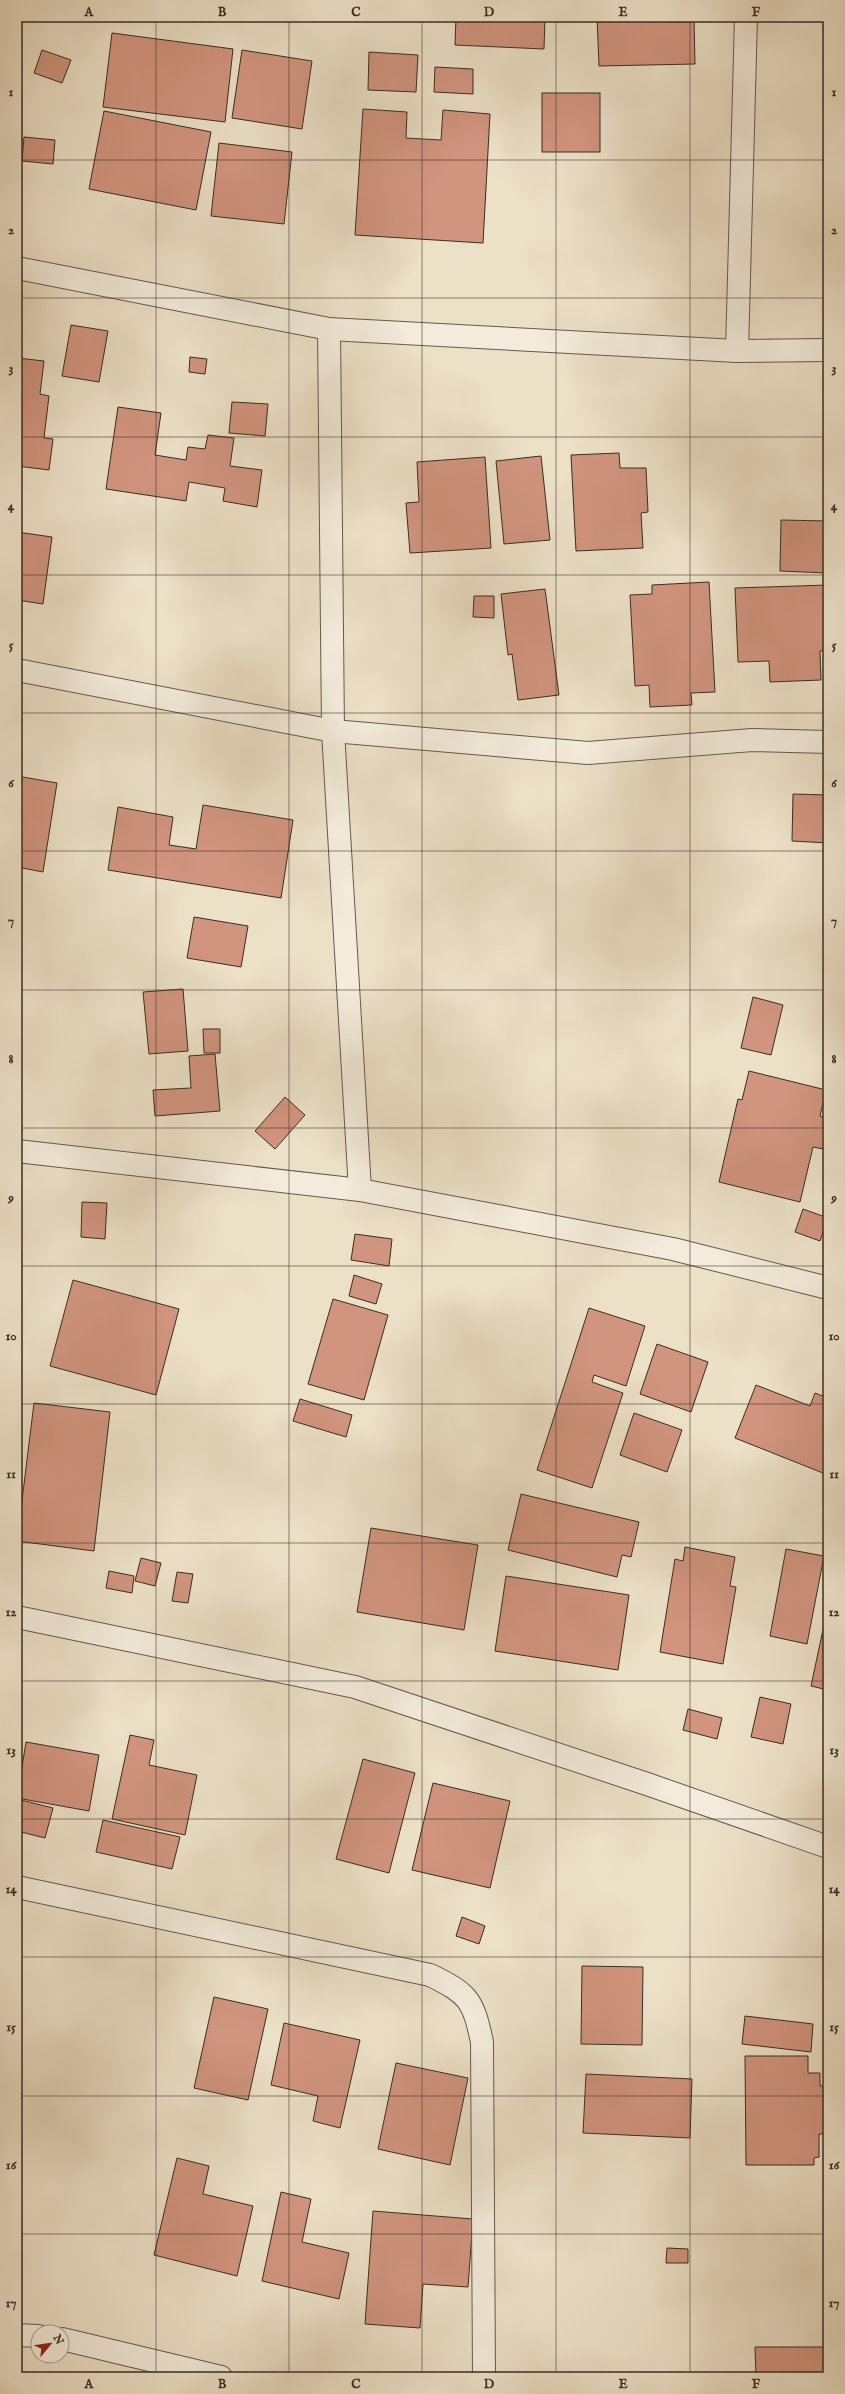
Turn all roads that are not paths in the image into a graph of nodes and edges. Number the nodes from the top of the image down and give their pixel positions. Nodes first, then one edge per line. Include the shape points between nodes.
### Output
1 (746, 17) edge
2 (17, 268) edge
3 (329, 329) junction
4 (828, 350) edge
5 (737, 351) junction
6 (17, 670) edge
7 (333, 731) junction
8 (828, 742) edge
9 (17, 1151) edge
10 (360, 1190) junction
11 (828, 1288) edge
12 (17, 1618) edge
13 (828, 1847) edge
14 (17, 1887) edge
15 (17, 2335) edge
16 (30, 2336) edge
17 (70, 2341) edge
18 (222, 2377) edge
19 (484, 2377) edge

1 - 5 street
2 - 3 street
3 - 5 street
3 - 7 street
4 - 5 street
6 - 7 street
7 - 8 street via 588,753 752,740
7 - 10 street
9 - 10 street
10 - 11 street via 673,1249
12 - 13 street via 355,1687
14 - 19 street via 430,1975 454,1986 466,1997 475,2011 482,2042
15 - 16 street
17 - 18 street

